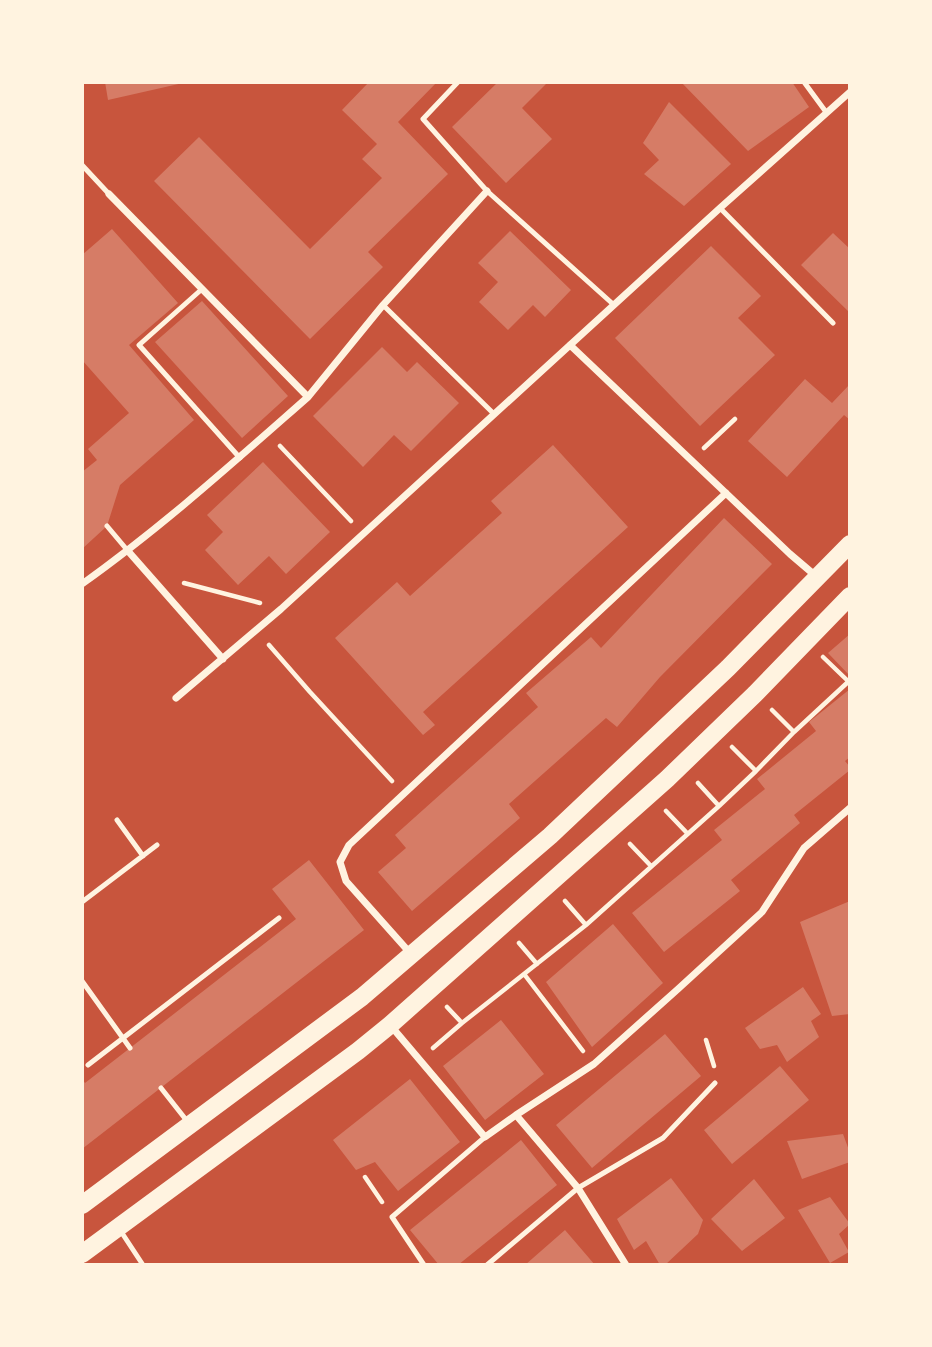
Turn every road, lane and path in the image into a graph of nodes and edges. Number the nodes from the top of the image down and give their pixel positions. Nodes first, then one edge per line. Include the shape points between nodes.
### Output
1 (458, 82) edge
2 (804, 82) edge
3 (850, 92) edge
4 (826, 112) junction
5 (82, 166) edge
6 (487, 191) junction
7 (109, 194) joint
8 (720, 208) junction
9 (202, 289) junction
10 (383, 305) junction
11 (614, 305) junction
12 (833, 323) dead end
13 (570, 345) junction
14 (308, 397) junction
15 (494, 414) junction
16 (735, 419) dead end
17 (267, 433) junction
18 (240, 458) junction
19 (691, 460) junction
20 (726, 493) junction
21 (107, 526) dead end
22 (363, 534) junction
23 (850, 544) edge
24 (128, 551) junction
25 (148, 574) junction
26 (817, 577) junction
27 (82, 584) edge
28 (850, 596) edge
29 (281, 609) junction
30 (257, 631) junction
31 (818, 652) dead end
32 (223, 659) junction
33 (849, 682) edge
34 (176, 698) dead end
35 (766, 704) dead end
36 (794, 732) junction
37 (727, 742) dead end
38 (756, 771) junction
39 (692, 776) dead end
40 (404, 794) junction
41 (662, 806) dead end
42 (719, 806) junction
43 (850, 808) edge
44 (117, 820) dead end
45 (687, 833) junction
46 (624, 839) dead end
47 (157, 845) dead end
48 (143, 856) junction
49 (652, 866) junction
50 (561, 896) dead end
51 (82, 902) edge
52 (279, 918) dead end
53 (586, 925) junction
54 (514, 937) dead end
55 (411, 955) junction
56 (537, 964) junction
57 (524, 974) junction
58 (82, 981) edge
59 (442, 1001) dead end
60 (462, 1023) junction
61 (390, 1025) junction
62 (122, 1038) junction
63 (706, 1040) dead end
64 (130, 1048) dead end
65 (419, 1060) junction
66 (594, 1064) junction
67 (88, 1065) dead end
68 (715, 1083) joint
69 (161, 1088) dead end
70 (516, 1115) junction
71 (190, 1125) junction
72 (485, 1138) junction
73 (365, 1177) dead end
74 (578, 1188) junction
75 (82, 1205) edge
76 (392, 1217) junction
77 (118, 1228) junction
78 (82, 1254) edge
79 (143, 1265) edge
80 (424, 1265) edge
81 (487, 1265) edge
82 (626, 1265) edge

1 - 6 lane via 423,119
2 - 4 lane
3 - 4 street
4 - 8 street
5 - 7 lane
6 - 10 street
6 - 11 lane
7 - 9 street
8 - 11 street
8 - 12 lane
9 - 14 street
9 - 18 lane via 139,345
10 - 14 street
10 - 15 lane
11 - 13 street
13 - 15 street
13 - 19 street
14 - 17 street
15 - 22 street
16 - 19 path
17 - 18 street
17 - 22 path
18 - 24 street
19 - 20 street
20 - 26 street
20 - 40 street
21 - 24 lane
22 - 29 street
23 - 26 main road
24 - 25 street
24 - 27 street
25 - 29 path
25 - 32 street
26 - 55 main road via 550,836
28 - 61 main road via 667,779
29 - 30 street
30 - 32 street
30 - 40 path
31 - 33 path
32 - 34 street
33 - 36 path
35 - 36 path
36 - 38 path
37 - 38 path
38 - 42 path
39 - 42 path
40 - 55 street via 349,845 340,862 346,881
41 - 45 path
42 - 45 path
43 - 66 street via 804,848 762,912
44 - 48 lane
45 - 49 path
46 - 49 path
47 - 48 lane
48 - 51 lane
49 - 53 path
50 - 53 path
52 - 62 lane
53 - 56 path
54 - 56 path
55 - 71 main road
56 - 57 path
57 - 60 path
57 - 66 path
58 - 62 lane
59 - 60 path
60 - 65 path
61 - 65 street
61 - 77 main road
62 - 64 lane
62 - 67 lane
63 - 68 path
65 - 72 street
66 - 70 street
68 - 74 lane via 663,1138
69 - 71 lane
70 - 72 street
70 - 74 street
71 - 75 main road
72 - 76 lane
73 - 76 path
74 - 81 lane
74 - 82 street
76 - 80 lane
77 - 78 main road
77 - 79 lane

